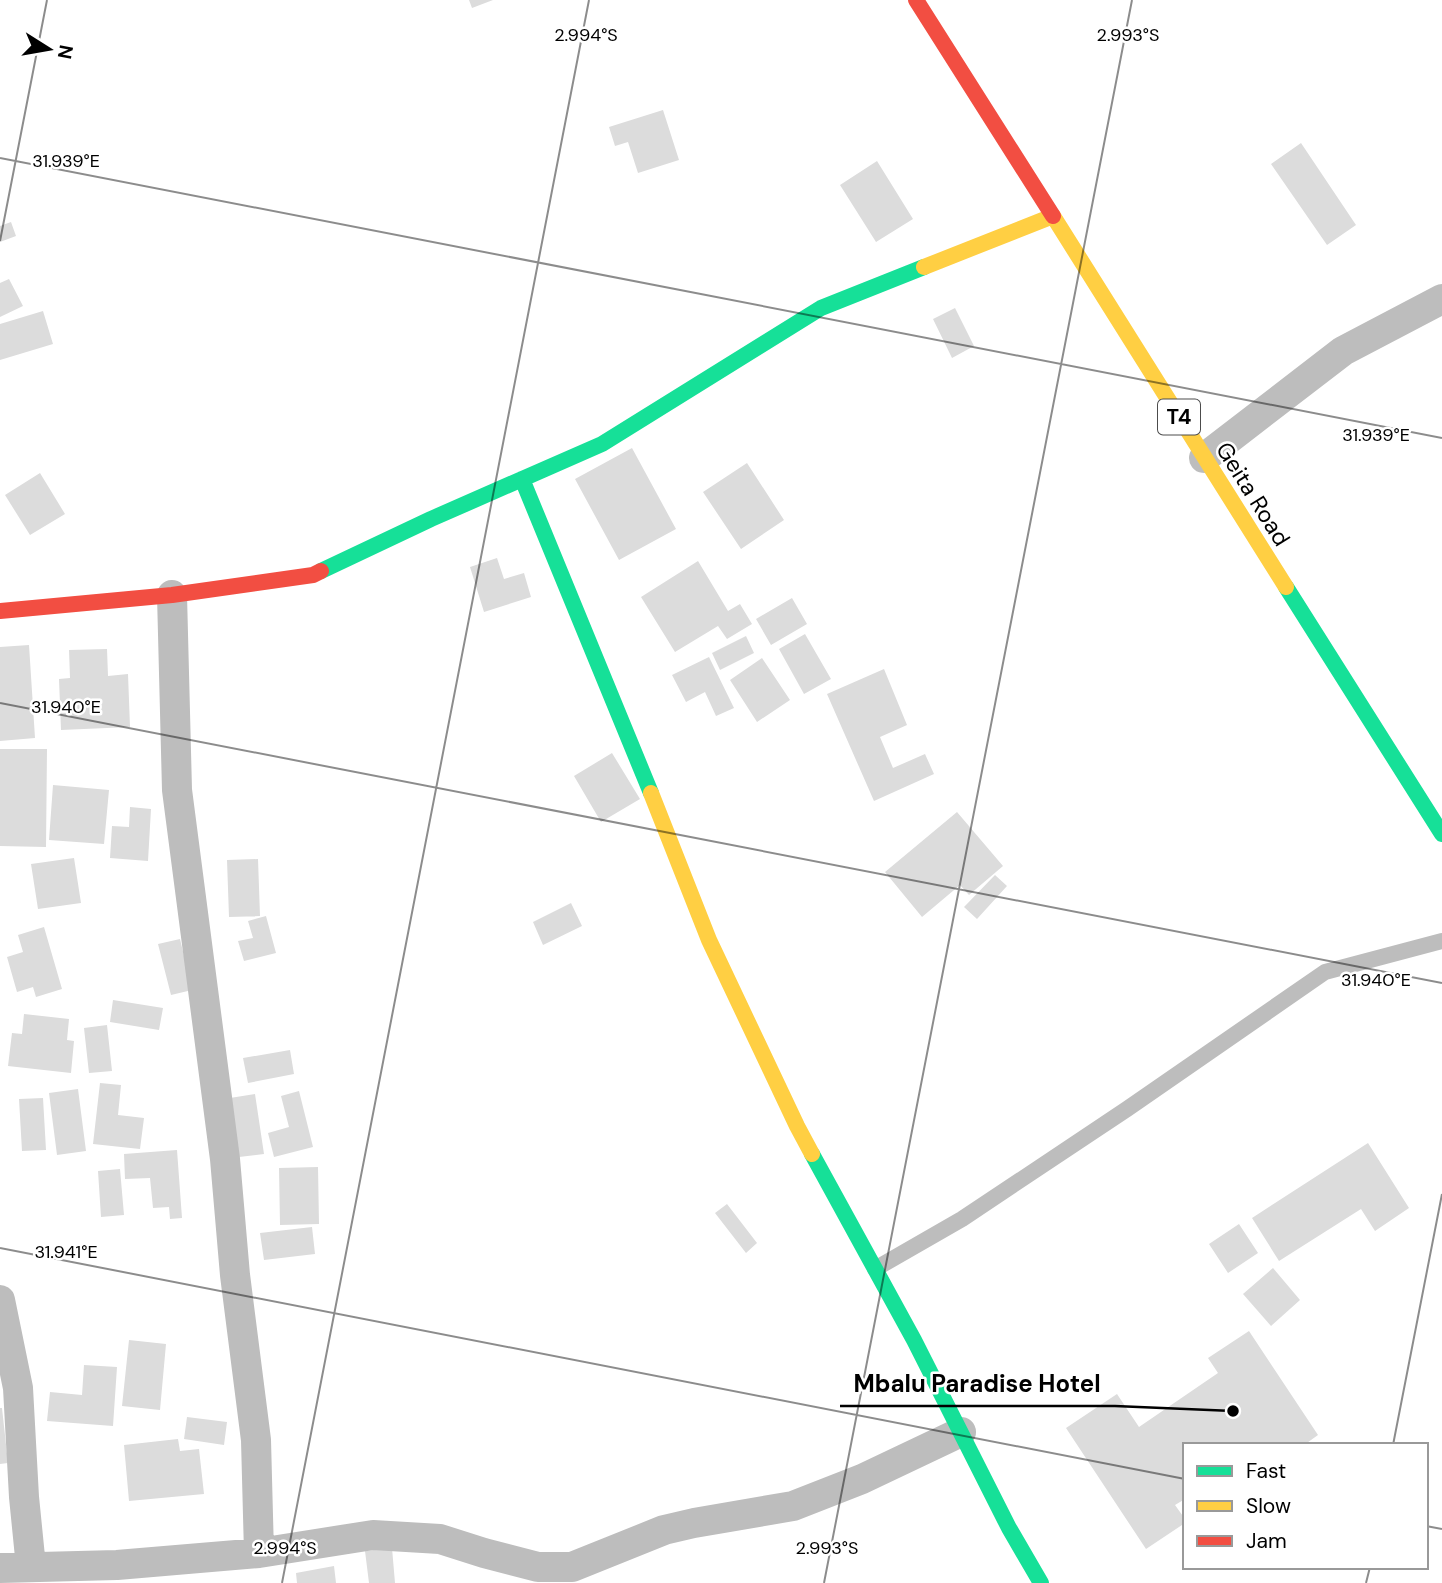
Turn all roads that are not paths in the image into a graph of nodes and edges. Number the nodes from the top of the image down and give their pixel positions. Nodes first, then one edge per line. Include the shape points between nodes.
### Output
1 (916, 0) edge
2 (1053, 216) junction
3 (1442, 299) edge
4 (1204, 458) junction
5 (522, 479) junction
6 (172, 595) junction
7 (0, 611) edge
8 (1442, 834) edge
9 (1442, 942) edge
10 (875, 1269) junction
11 (0, 1300) edge
12 (961, 1432) junction
13 (259, 1553) junction
14 (31, 1567) junction
15 (0, 1568) edge
16 (209, 1570) edge
17 (534, 1575) edge
18 (1041, 1583) edge

1 - 2 main road, Geita Road / T4
2 - 4 main road, Geita Road / T4
2 - 5 main road via 821,308 602,444
3 - 4 street via 1343,351
4 - 8 main road, Geita Road / T4
5 - 6 main road via 313,575
5 - 10 main road via 709,940 797,1126
6 - 7 main road
6 - 13 street via 177,790 256,1440
9 - 10 lane via 1325,972 962,1219
10 - 12 main road
11 - 14 street via 18,1388
12 - 17 street via 793,1506 664,1530 572,1567
12 - 18 main road
13 - 16 street
13 - 17 street via 373,1535 440,1539
14 - 15 street
14 - 16 street

